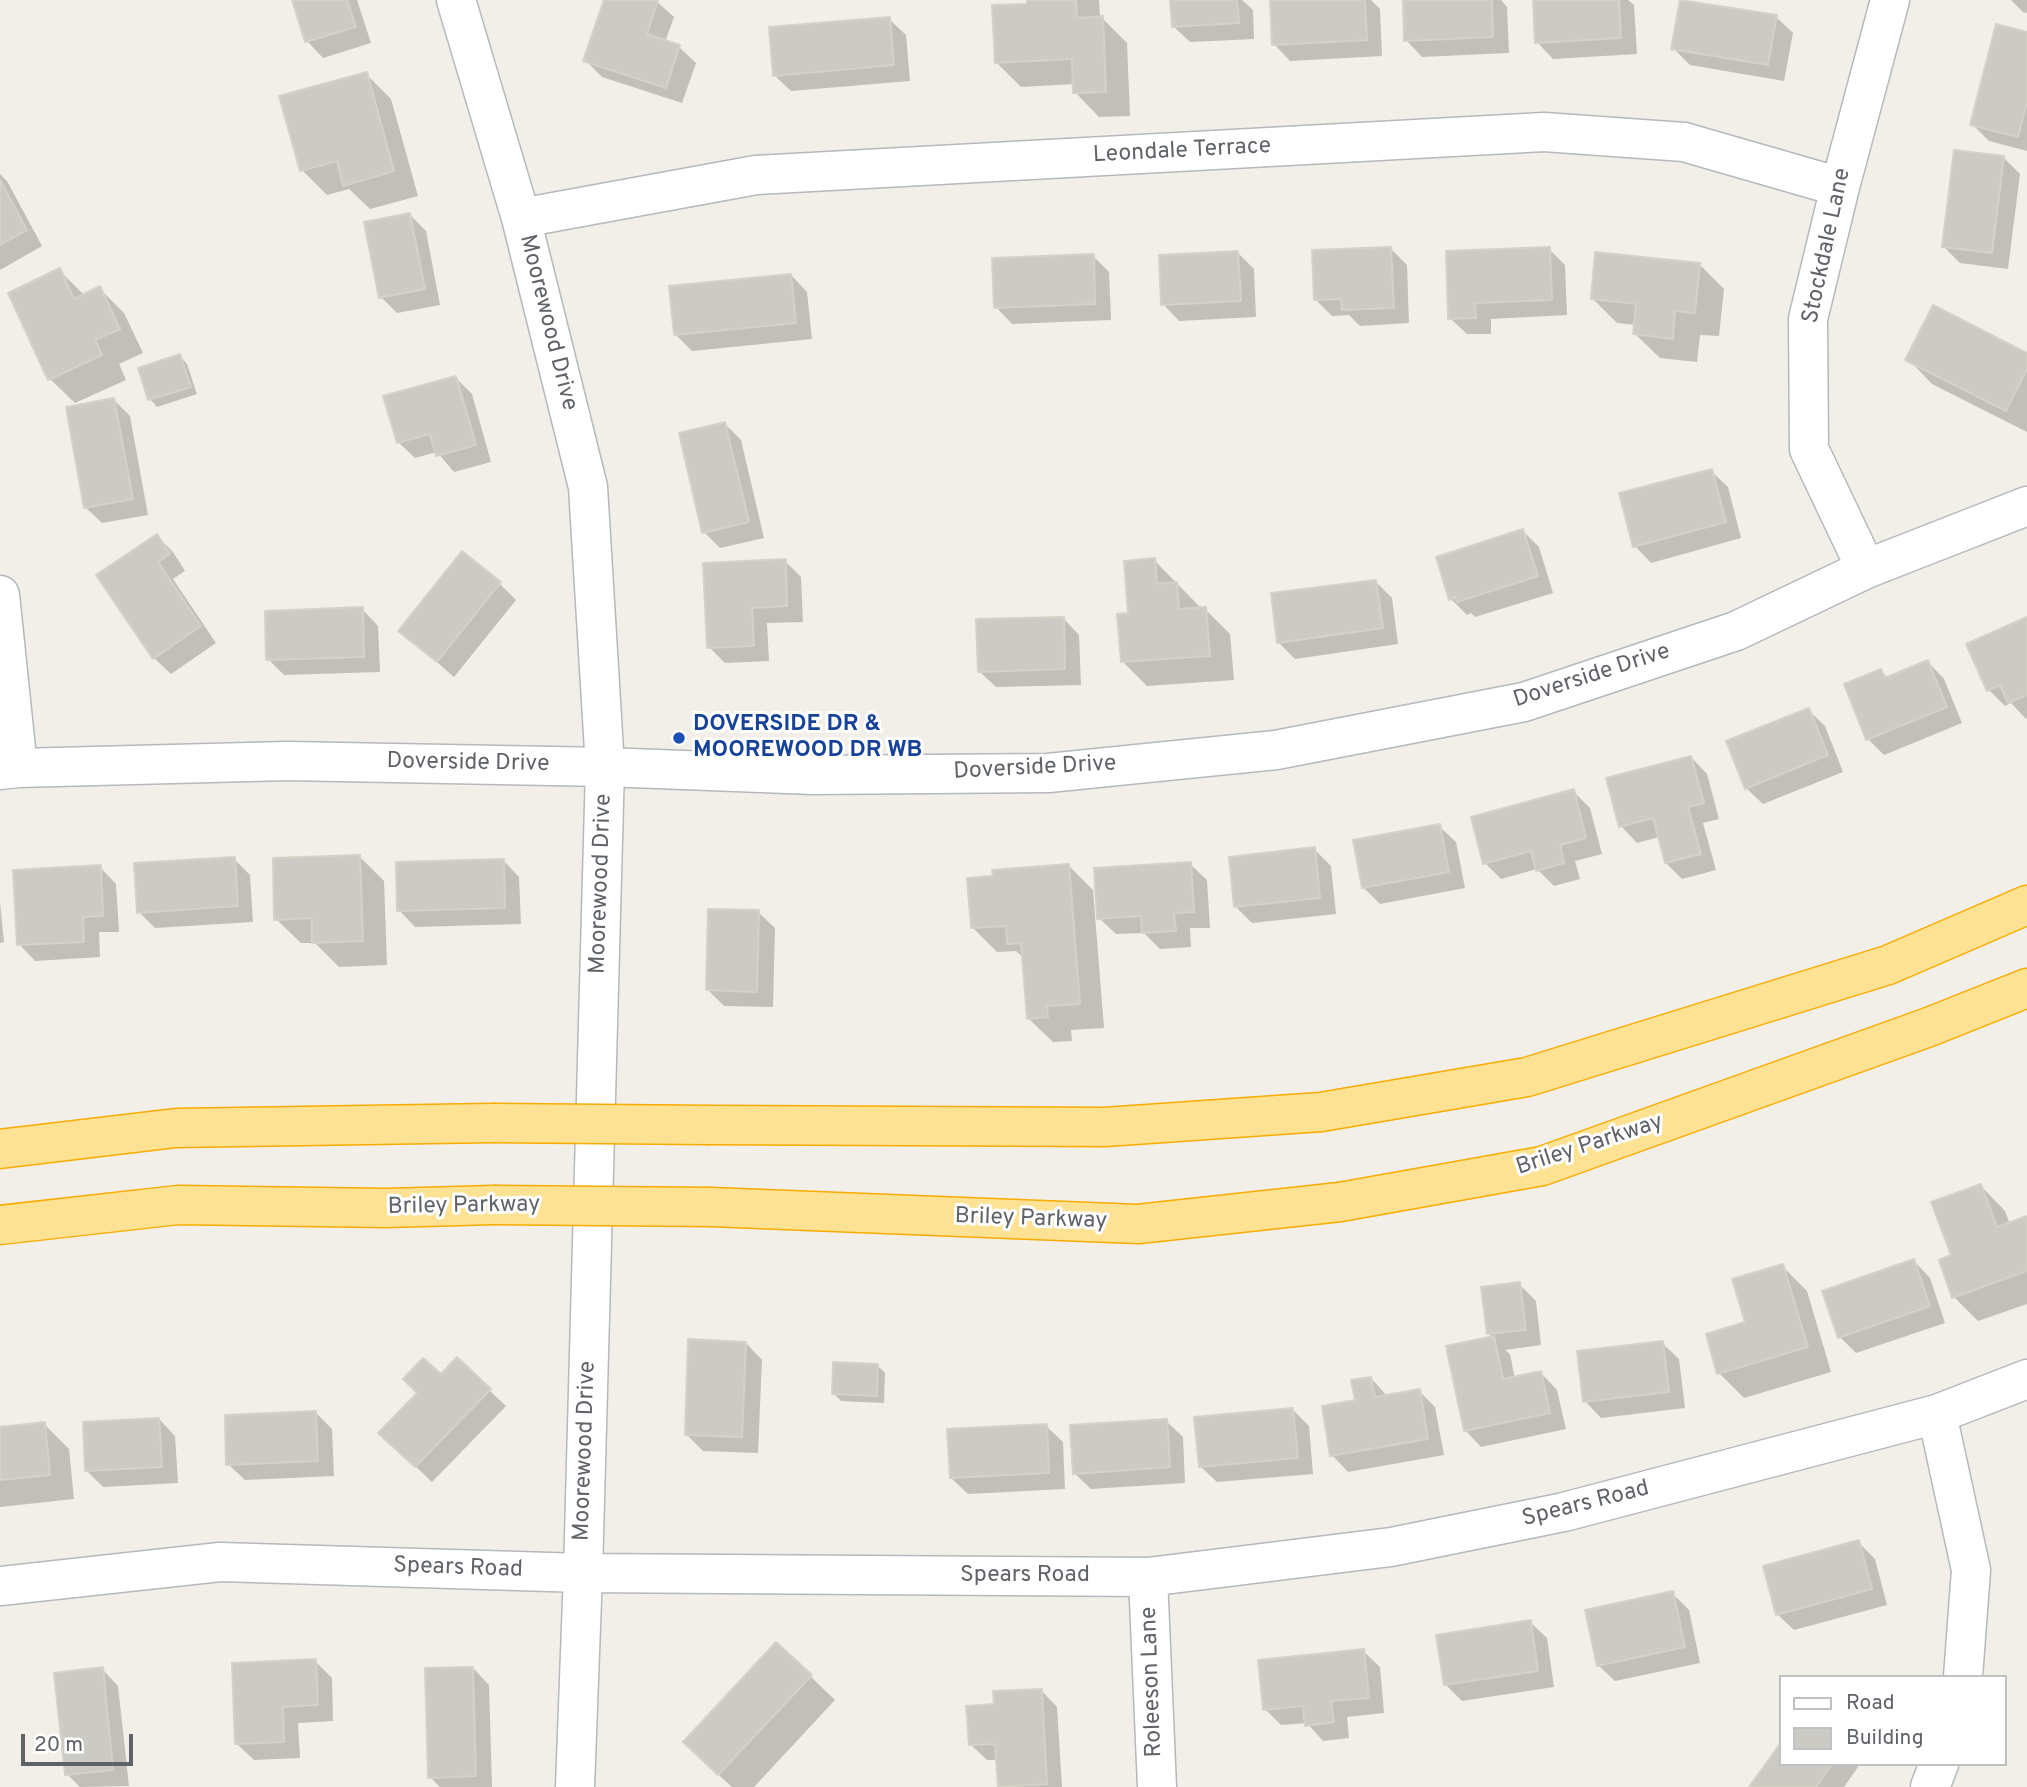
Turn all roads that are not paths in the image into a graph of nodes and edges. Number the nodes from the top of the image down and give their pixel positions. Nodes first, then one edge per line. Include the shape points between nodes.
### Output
1 (456, 0) edge
2 (1890, 0) edge
3 (1840, 187) junction
4 (521, 218) junction
5 (2027, 506) edge
6 (1866, 569) junction
7 (0, 595) edge
8 (606, 766) junction
9 (9, 769) edge
10 (2027, 905) edge
11 (2027, 988) edge
12 (0, 1149) edge
13 (0, 1225) edge
14 (2027, 1379) edge
15 (1937, 1414) junction
16 (583, 1573) junction
17 (1148, 1577) junction
18 (0, 1586) edge
19 (1963, 1675) edge
20 (1938, 1766) edge
21 (575, 1787) edge
22 (1157, 1787) edge
23 (1930, 1787) edge

1 - 4 street, Moorewood Drive
2 - 3 street, Stockdale Lane
3 - 4 street, Leondale Terrace via 1684,142 1544,132 756,175
3 - 6 street, Stockdale Lane via 1808,319 1809,449
4 - 8 street, Moorewood Drive via 588,487
5 - 6 street, Doverside Drive
6 - 8 street, Doverside Drive via 1736,631 1524,702 1276,750 1048,773 813,775
7 - 9 street
8 - 9 street, Doverside Drive via 286,761
8 - 16 street, Moorewood Drive
10 - 12 highway, bridge via 1888,965 1527,1077 1321,1112 1105,1127 493,1123 176,1128
11 - 13 highway, Briley Parkway, bridge via 1542,1166 1340,1202 1138,1224 711,1207 177,1205
14 - 15 street, Spears Road
15 - 17 street, Spears Road via 1564,1512 1378,1549
15 - 19 street via 1971,1570
16 - 17 street, Spears Road
16 - 18 street, Spears Road via 220,1562
16 - 21 street, Moorewood Drive
17 - 22 street, Roleeson Lane
20 - 23 street

